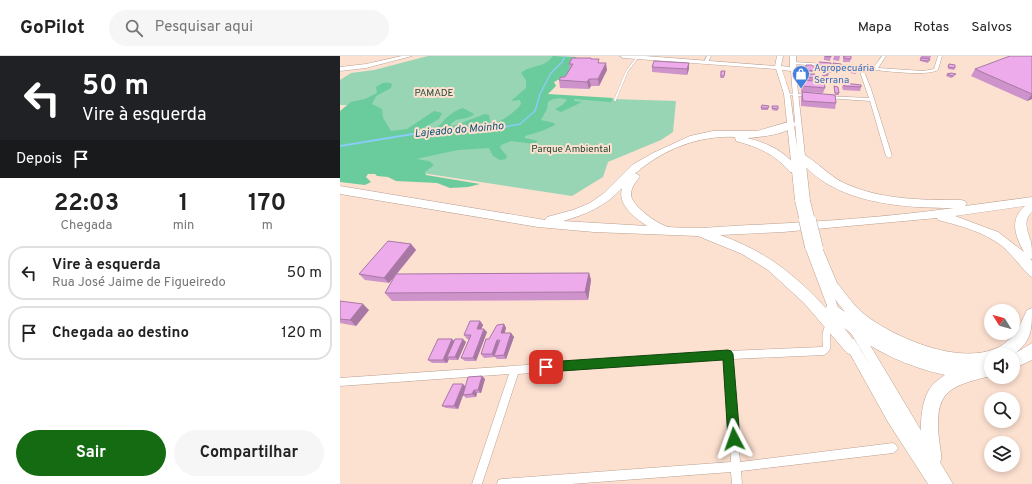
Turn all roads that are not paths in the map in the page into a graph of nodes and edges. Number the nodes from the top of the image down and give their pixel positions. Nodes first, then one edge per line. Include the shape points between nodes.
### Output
1 (409, 56) edge
2 (623, 56) edge
3 (692, 56) edge
4 (884, 56) edge
5 (940, 56) edge
6 (638, 57) edge
7 (708, 58) edge
8 (779, 58) edge
9 (754, 63) junction
10 (794, 63) edge
11 (860, 67) junction
12 (778, 68) junction
13 (876, 68) junction
14 (340, 69) edge
15 (784, 82) junction
16 (794, 83) junction
17 (788, 94) junction
18 (796, 95) junction
19 (615, 100) dead end
20 (872, 100) junction
21 (792, 124) junction
22 (745, 135) junction
23 (889, 156) dead end
24 (798, 163) junction
25 (340, 190) edge
26 (1032, 201) edge
27 (1005, 205) junction
28 (1032, 206) edge
29 (930, 215) junction
30 (538, 223) junction
31 (664, 230) junction
32 (696, 232) junction
33 (814, 248) junction
34 (1032, 254) edge
35 (1032, 272) edge
36 (833, 288) junction
37 (832, 309) junction
38 (1032, 314) edge
39 (832, 326) junction
40 (855, 329) junction
41 (852, 348) junction
42 (1011, 348) edge
43 (1032, 350) edge
44 (728, 354) junction
45 (984, 359) edge
46 (1020, 359) edge
47 (516, 369) junction
48 (984, 370) edge
49 (971, 372) junction
50 (340, 382) edge
51 (893, 448) dead end
52 (933, 460) junction
53 (736, 468) junction
54 (477, 484) edge
55 (502, 484) edge
56 (737, 484) edge
57 (936, 484) edge
58 (946, 484) edge

1 - 14 main road
2 - 6 main road
3 - 7 main road
4 - 13 street
5 - 13 street via 936,70 915,72
6 - 7 main road
6 - 19 lane via 625,76
7 - 9 main road
8 - 9 main road
8 - 10 main road
8 - 12 main road
9 - 12 main road
10 - 11 street
10 - 12 main road
10 - 16 main road
11 - 13 street
11 - 20 street
12 - 15 main road
15 - 16 main road
15 - 17 main road
16 - 18 main road
17 - 18 street
17 - 21 main road
18 - 20 street
18 - 24 main road
20 - 23 street
21 - 22 highway via 768,133
21 - 24 main road
22 - 24 highway via 769,143
22 - 30 highway via 714,134 696,137 677,145 637,166 604,200 570,216
24 - 27 highway via 854,192 875,199 911,203
24 - 31 highway via 787,160 755,142 724,138 695,144 645,168 633,177 627,188 626,198 631,209 640,217
24 - 33 main road, bridge via 802,200
25 - 30 highway
26 - 27 highway
27 - 29 highway
28 - 34 highway via 1022,214 1019,228 1021,237
29 - 32 highway via 783,228
29 - 35 highway via 954,219 988,233 1018,254
30 - 31 highway
31 - 32 highway
32 - 39 highway via 731,244 760,258 786,276
33 - 36 main road
33 - 37 main road
36 - 40 main road
36 - 45 highway via 858,317 878,332 912,349 951,360
37 - 40 highway
37 - 41 main road
38 - 42 highway via 1020,341
39 - 41 highway
39 - 44 street via 826,334 827,347 824,351
40 - 49 highway via 922,364
40 - 52 main road
41 - 57 main road
43 - 46 highway
44 - 47 street
44 - 53 street
47 - 50 street
47 - 54 street
48 - 49 highway
49 - 52 highway via 952,380 932,397 928,424
51 - 53 street
52 - 58 main road
53 - 55 street
53 - 56 street

